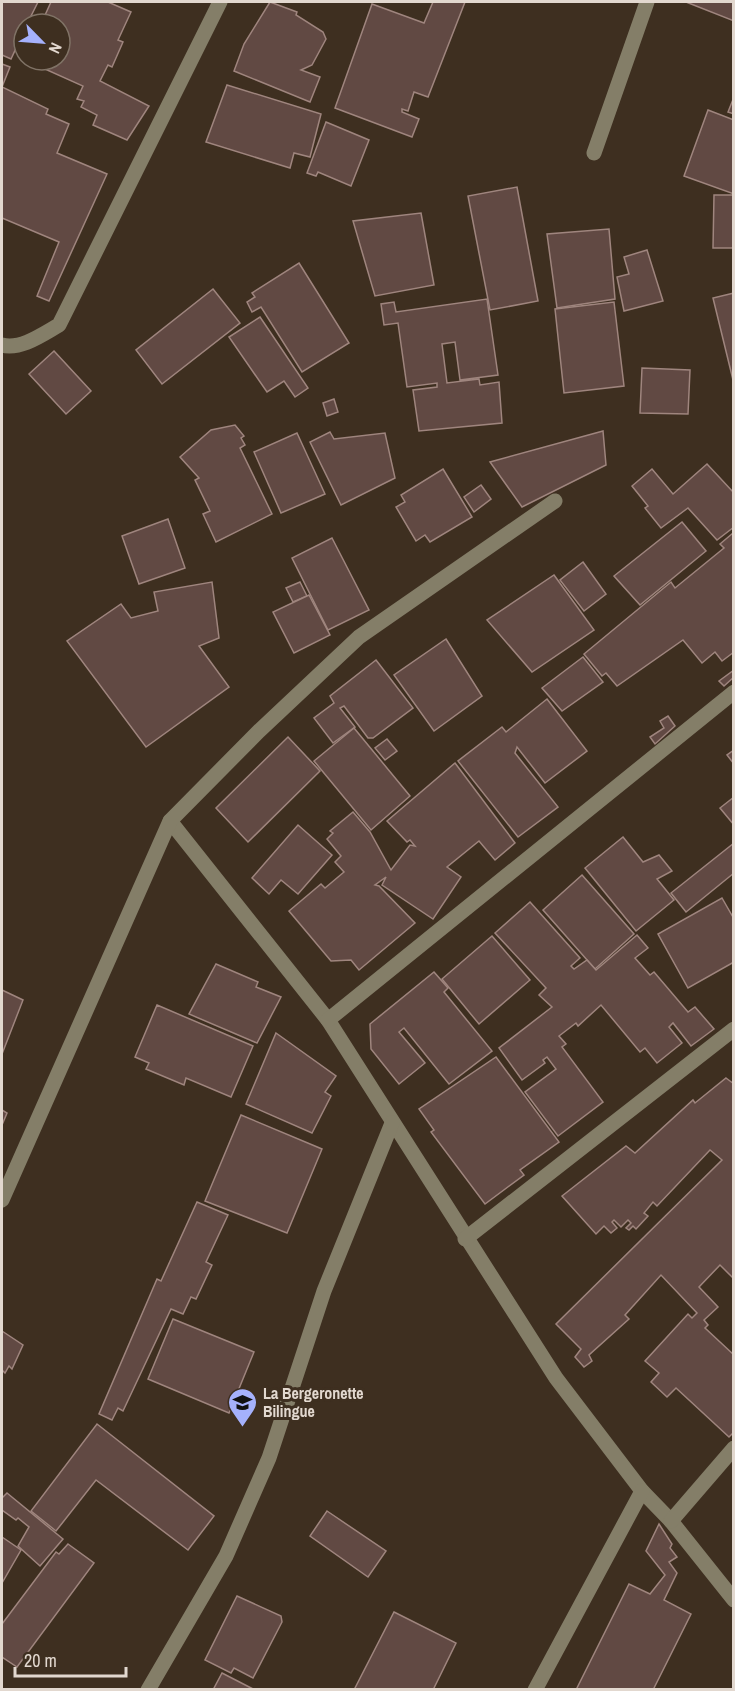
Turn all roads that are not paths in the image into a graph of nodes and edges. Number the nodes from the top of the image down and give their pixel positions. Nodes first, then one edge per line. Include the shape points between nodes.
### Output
1 (220, 2) edge
2 (647, 2) edge
3 (594, 153) dead end
4 (2, 345) edge
5 (555, 501) dead end
6 (734, 692) edge
7 (170, 820) junction
8 (328, 1020) junction
9 (734, 1029) edge
10 (392, 1123) junction
11 (2, 1200) edge
12 (465, 1239) junction
13 (734, 1448) edge
14 (642, 1491) junction
15 (671, 1521) junction
16 (734, 1600) edge
17 (147, 1689) edge
18 (535, 1689) edge

1 - 4 street via 59,325 37,338
2 - 3 street
5 - 7 street via 359,637
6 - 8 street
7 - 8 street
7 - 11 street
8 - 10 street
9 - 12 street
10 - 12 street
10 - 17 street via 324,1291 264,1469 226,1556
12 - 14 street via 556,1378
13 - 15 street
14 - 15 street
14 - 18 street
15 - 16 street

